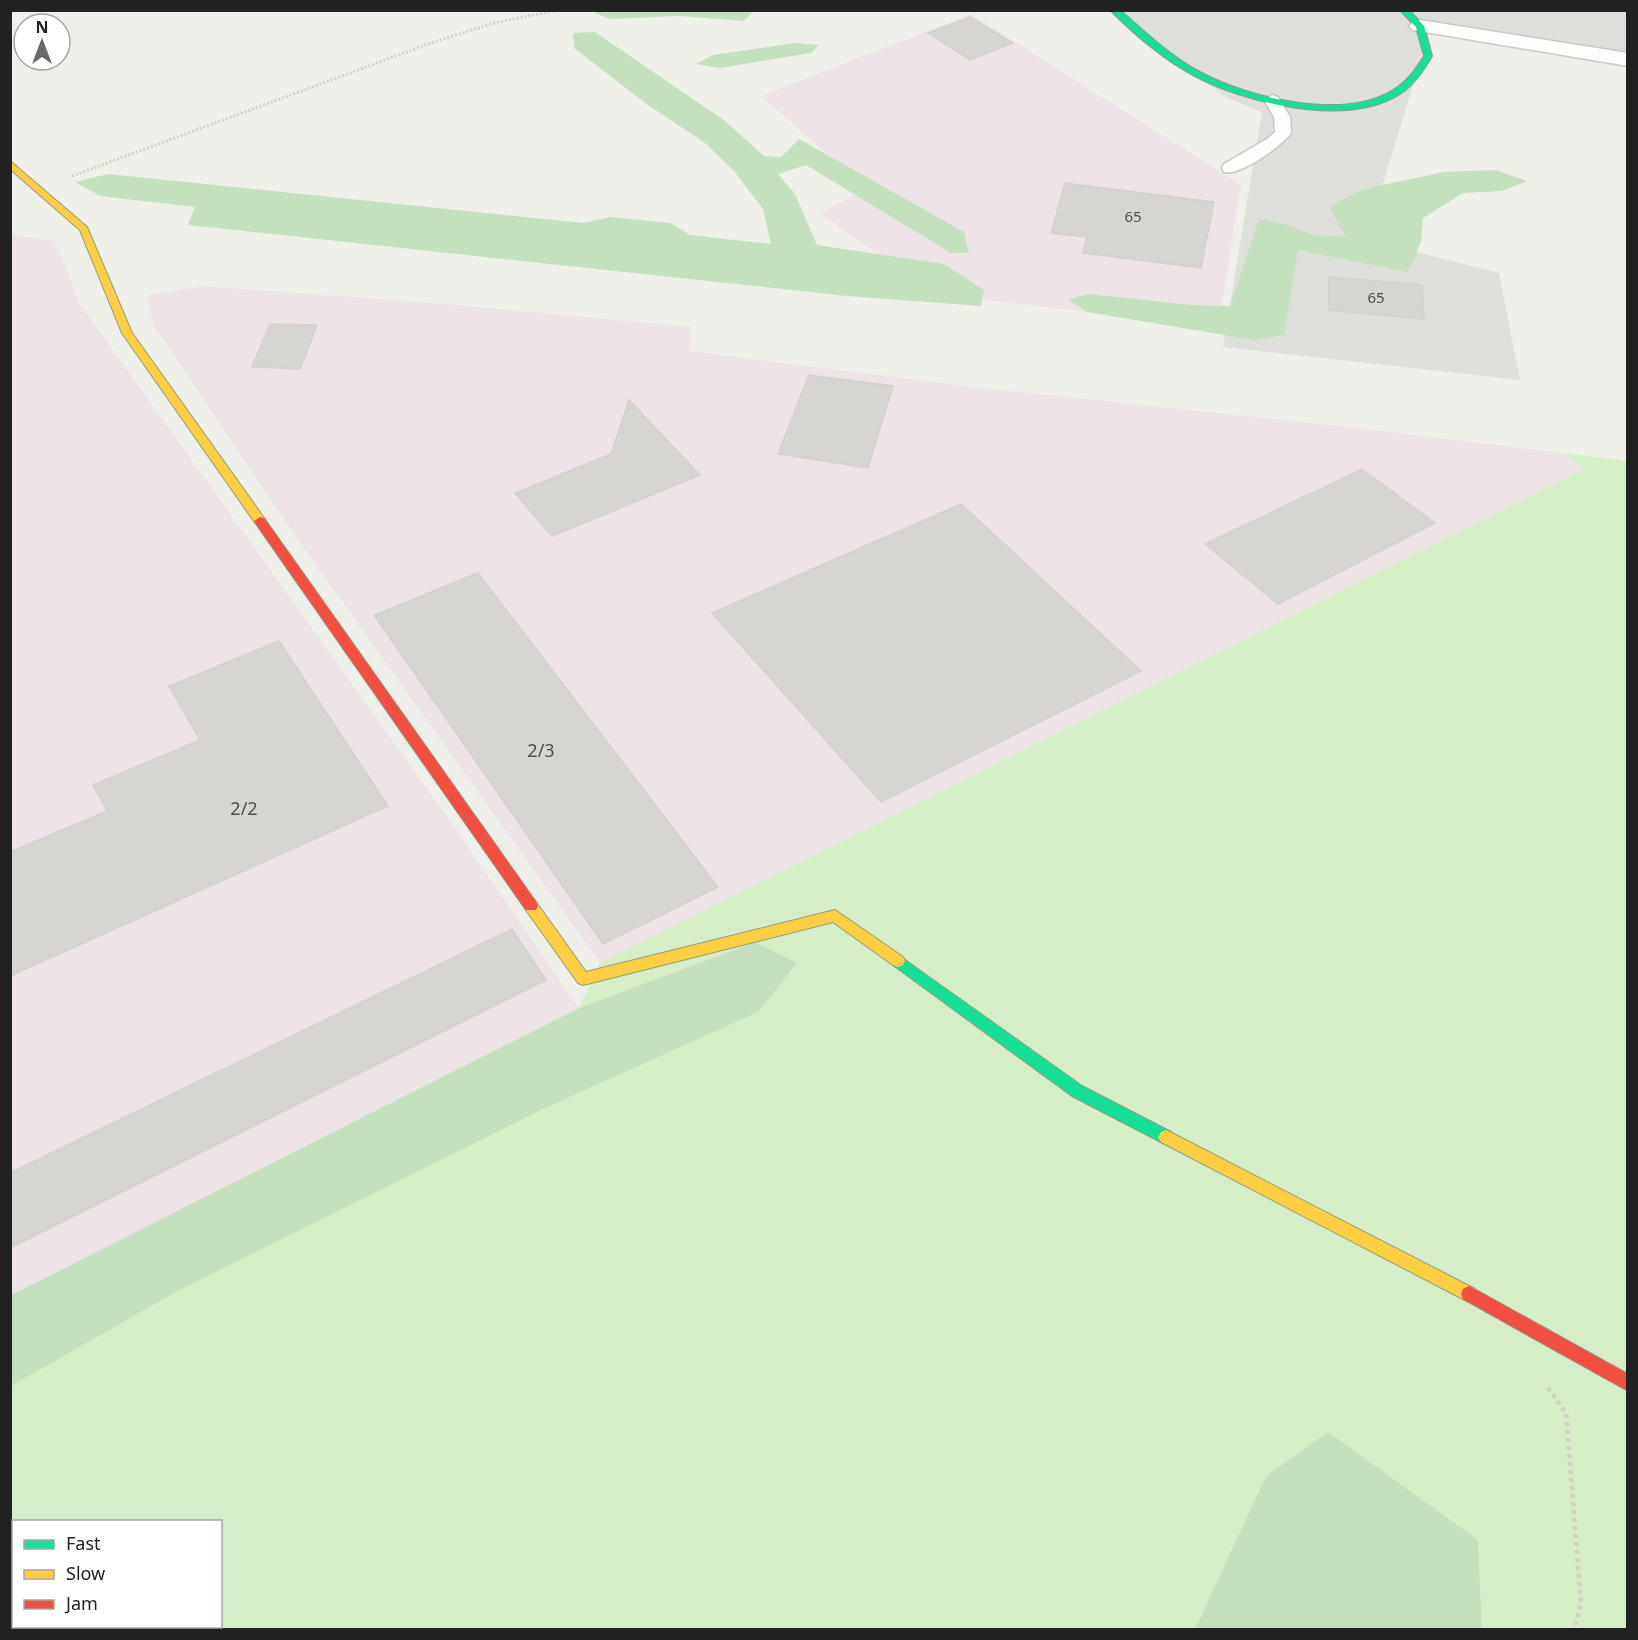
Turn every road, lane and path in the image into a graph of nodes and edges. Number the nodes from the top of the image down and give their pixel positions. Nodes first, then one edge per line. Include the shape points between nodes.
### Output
1 (558, 10) edge
2 (1114, 10) edge
3 (1409, 15) edge
4 (1628, 60) edge
5 (1272, 100) junction
6 (10, 164) edge
7 (1230, 168) dead end
8 (38, 189) junction
9 (1628, 1383) edge
10 (1546, 1385) dead end
11 (1574, 1629) edge

1 - 8 path via 496,24 397,55
2 - 5 street via 1182,65 1206,79
3 - 4 street
3 - 5 street via 1428,56 1408,83 1389,97 1356,105 1317,106
5 - 7 lane via 1282,117 1283,133
6 - 8 street
8 - 9 street via 84,229 127,333 583,979 835,915 1077,1091 1488,1304
10 - 11 path via 1566,1413 1581,1603

